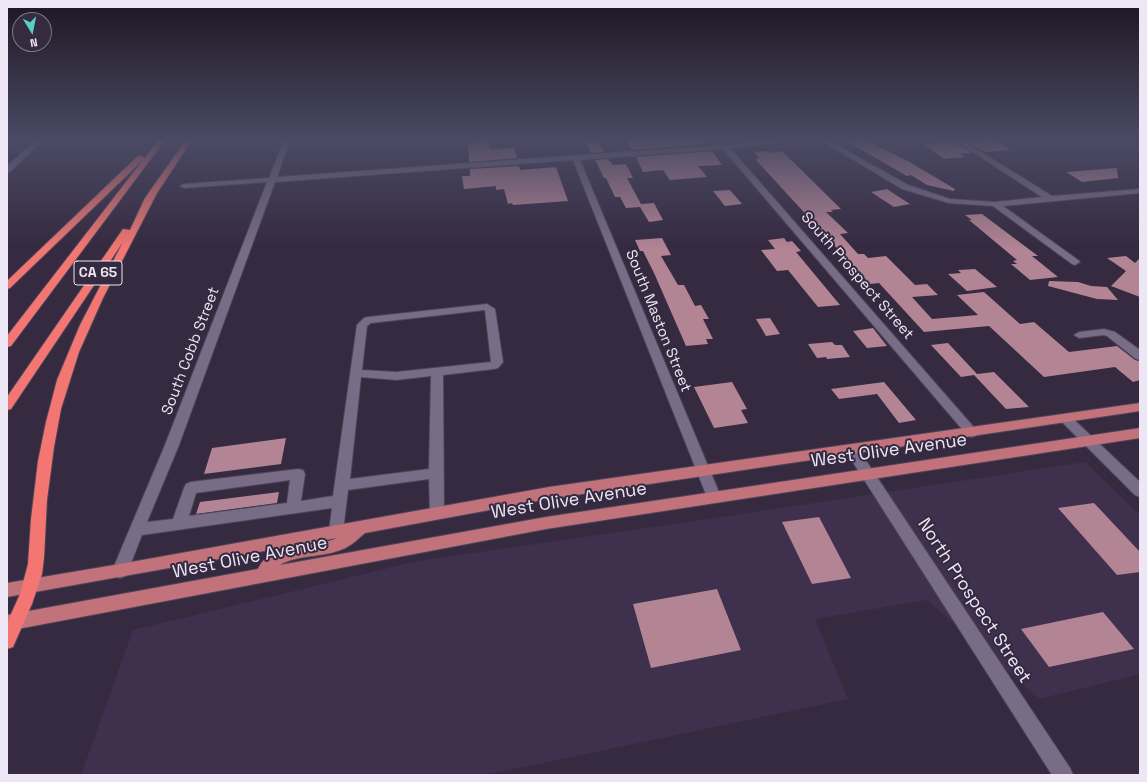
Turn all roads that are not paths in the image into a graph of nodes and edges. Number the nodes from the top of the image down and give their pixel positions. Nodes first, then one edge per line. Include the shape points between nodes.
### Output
1 (120, 176) edge
2 (134, 176) edge
3 (164, 176) edge
4 (274, 176) edge
5 (329, 176) edge
6 (583, 176) edge
7 (751, 176) edge
8 (887, 176) edge
9 (1014, 176) edge
10 (272, 181) junction
11 (184, 186) dead end
12 (1140, 190) edge
13 (153, 192) junction
14 (1050, 199) junction
15 (995, 204) junction
16 (1075, 262) dead end
17 (7, 286) edge
18 (1079, 335) dead end
19 (7, 344) edge
20 (1140, 356) edge
21 (437, 372) junction
22 (356, 373) junction
23 (7, 406) edge
24 (1140, 407) edge
25 (1065, 418) junction
26 (972, 432) junction
27 (1140, 433) edge
28 (1088, 441) junction
29 (852, 450) junction
30 (702, 471) junction
31 (436, 473) junction
32 (867, 473) junction
33 (342, 485) junction
34 (1140, 491) edge
35 (714, 497) junction
36 (340, 500) junction
37 (293, 507) junction
38 (437, 512) junction
39 (179, 524) junction
40 (361, 527) junction
41 (137, 530) junction
42 (336, 531) junction
43 (120, 571) junction
44 (263, 575) junction
45 (30, 586) junction
46 (7, 590) edge
47 (12, 622) edge
48 (7, 641) edge
49 (1063, 775) edge

1 - 17 highway
2 - 19 highway, CA 65
3 - 13 highway, CA 65
4 - 10 street, South Cobb Street
5 - 10 street
6 - 30 street, South Maston Street
7 - 26 street, South Prospect Street
8 - 15 street via 905,187 948,201
9 - 14 street
10 - 11 street
10 - 41 street, South Cobb Street
12 - 14 street
13 - 23 highway, CA 65
13 - 45 highway via 86,322 64,377 50,435 39,512 36,565
14 - 15 street
15 - 16 street
18 - 20 street via 1104,332 1111,334
21 - 22 street via 396,376
21 - 22 street via 494,365 497,362 490,309 368,320 362,325
21 - 31 street
22 - 33 street
24 - 25 main road, West Olive Avenue
25 - 26 main road, West Olive Avenue
25 - 28 street
26 - 29 main road, West Olive Avenue
27 - 28 main road, West Olive Avenue
28 - 32 main road, West Olive Avenue
28 - 34 street
29 - 30 main road, West Olive Avenue
29 - 32 street, North Prospect Street
30 - 35 street, South Maston Street
30 - 38 main road, West Olive Avenue
31 - 33 street
31 - 38 street
32 - 35 main road, West Olive Avenue
32 - 49 street, North Prospect Street
33 - 36 street
35 - 44 main road, West Olive Avenue via 469,536
36 - 37 street
36 - 42 street
37 - 39 street
37 - 39 street via 298,474 191,488
38 - 40 main road, West Olive Avenue
39 - 41 street
40 - 42 main road, West Olive Avenue
40 - 44 main road via 337,545 273,561
41 - 43 street, South Cobb Street
42 - 43 main road, West Olive Avenue
43 - 45 main road, West Olive Avenue
44 - 47 main road, West Olive Avenue
45 - 46 main road, West Olive Avenue
45 - 47 highway
47 - 48 highway

